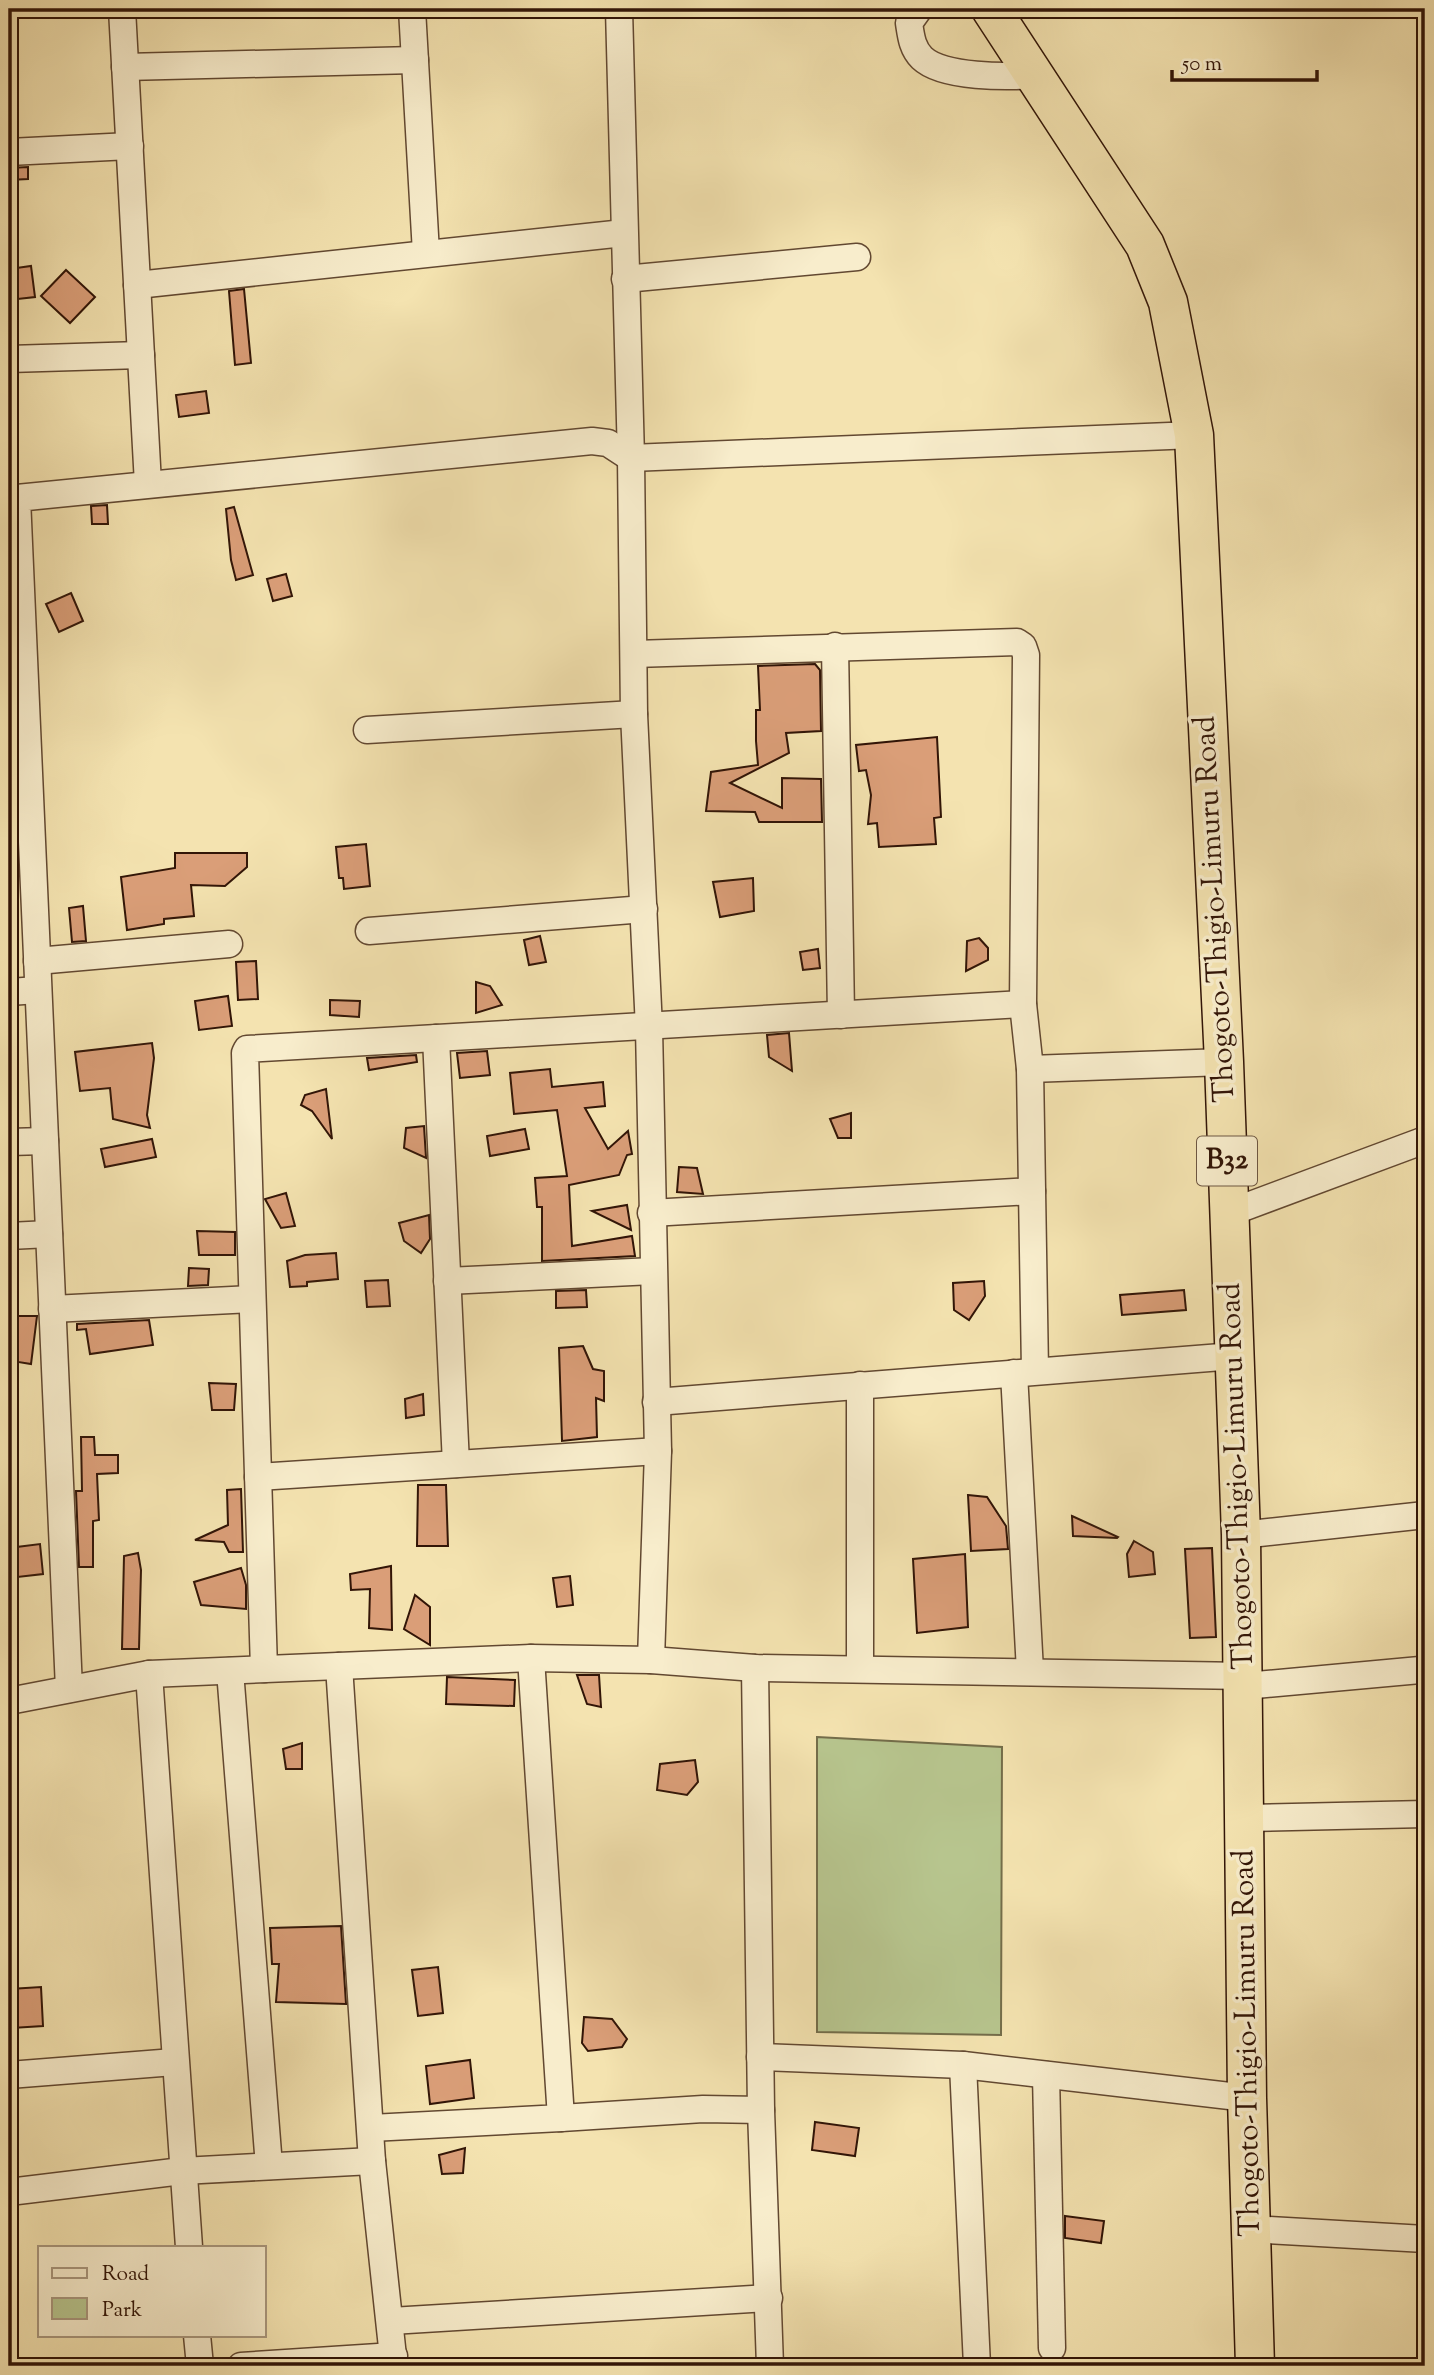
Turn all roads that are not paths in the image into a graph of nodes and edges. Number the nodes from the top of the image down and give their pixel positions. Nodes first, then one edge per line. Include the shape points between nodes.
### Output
1 (122, 9) edge
2 (412, 9) edge
3 (620, 9) edge
4 (919, 9) edge
5 (991, 9) edge
6 (415, 61) junction
7 (125, 67) junction
8 (1035, 75) junction
9 (130, 146) junction
10 (9, 152) edge
11 (624, 233) junction
12 (426, 253) junction
13 (857, 257) dead end
14 (625, 279) junction
15 (137, 285) junction
16 (141, 355) junction
17 (9, 359) edge
18 (1194, 435) junction
19 (631, 458) junction
20 (148, 484) junction
21 (13, 498) edge
22 (835, 646) junction
23 (634, 654) junction
24 (634, 714) junction
25 (367, 730) dead end
26 (18, 751) edge
27 (644, 909) junction
28 (369, 931) dead end
29 (229, 944) dead end
30 (37, 961) junction
31 (38, 990) junction
32 (9, 992) edge
33 (1023, 1004) junction
34 (841, 1015) junction
35 (649, 1028) junction
36 (436, 1038) junction
37 (1224, 1062) junction
38 (1030, 1069) junction
39 (1425, 1140) edge
40 (45, 1141) junction
41 (9, 1142) edge
42 (1032, 1191) junction
43 (651, 1213) junction
44 (1229, 1213) junction
45 (49, 1234) junction
46 (9, 1236) edge
47 (653, 1271) junction
48 (447, 1281) junction
49 (252, 1299) junction
50 (52, 1309) junction
51 (1234, 1356) junction
52 (1025, 1372) junction
53 (860, 1385) junction
54 (656, 1402) junction
55 (658, 1451) junction
56 (456, 1464) junction
57 (258, 1477) junction
58 (1425, 1515) edge
59 (1241, 1535) junction
60 (531, 1658) junction
61 (651, 1660) junction
62 (339, 1666) junction
63 (755, 1668) junction
64 (860, 1668) junction
65 (264, 1669) junction
66 (1420, 1670) dead end
67 (230, 1671) junction
68 (1030, 1671) junction
69 (149, 1674) junction
70 (1245, 1681) junction
71 (69, 1689) junction
72 (9, 1701) edge
73 (1425, 1814) edge
74 (1246, 1818) junction
75 (760, 2057) junction
76 (174, 2062) junction
77 (963, 2065) junction
78 (9, 2075) edge
79 (1046, 2075) junction
80 (1247, 2098) junction
81 (761, 2110) junction
82 (561, 2118) junction
83 (371, 2128) junction
84 (372, 2161) junction
85 (270, 2166) junction
86 (182, 2171) junction
87 (9, 2192) edge
88 (1250, 2229) junction
89 (1425, 2239) edge
90 (189, 2246) edge
91 (769, 2298) junction
92 (391, 2322) junction
93 (197, 2336) edge
94 (1052, 2348) dead end
95 (394, 2361) edge
96 (200, 2366) edge
97 (242, 2366) edge
98 (770, 2366) edge
99 (977, 2366) edge
100 (1255, 2366) edge

1 - 7 street
2 - 6 street
3 - 11 street
4 - 8 street via 909,23 913,45 923,59 994,78
5 - 8 highway, Thogoto-Thigio-Limuru Road / B32
6 - 7 street
6 - 12 street
7 - 9 street
8 - 18 highway, Thogoto-Thigio-Limuru Road / B32 via 1145,245 1168,302
9 - 10 street
9 - 15 street
11 - 12 street
11 - 14 street
12 - 15 street
13 - 14 street
14 - 19 street
15 - 16 street
16 - 17 street
16 - 20 street
18 - 19 street
18 - 37 highway, Thogoto-Thigio-Limuru Road / B32
19 - 20 street via 608,443 592,441
19 - 23 street
20 - 21 street
21 - 26 street
22 - 23 street
22 - 33 street via 1017,642 1023,646
22 - 34 street
23 - 24 street
24 - 25 street
24 - 27 street
26 - 30 street
27 - 28 street
27 - 35 street
29 - 30 street
30 - 31 street
31 - 32 street
31 - 40 street
33 - 34 street
33 - 38 street
34 - 35 street
35 - 36 street
35 - 43 street
36 - 48 street
36 - 49 street via 247,1049
37 - 38 street
37 - 44 highway, Thogoto-Thigio-Limuru Road / B32
38 - 42 street
39 - 44 street
40 - 41 street
40 - 45 street
42 - 43 street
42 - 52 street
43 - 47 street
44 - 51 highway, Thogoto-Thigio-Limuru Road / B32
45 - 46 street
45 - 50 street
47 - 48 street
47 - 54 street
48 - 56 street
49 - 50 street
49 - 57 street
50 - 71 street
51 - 52 street
51 - 59 highway, Thogoto-Thigio-Limuru Road / B32
52 - 53 street
52 - 68 street
53 - 54 street
53 - 64 street
54 - 55 street
55 - 56 street
55 - 61 street
56 - 57 street
57 - 65 street
58 - 59 street
59 - 70 highway, Thogoto-Thigio-Limuru Road / B32
60 - 61 street
60 - 62 street
60 - 82 street
61 - 63 street
62 - 65 street
62 - 83 street
63 - 64 street
63 - 75 street
64 - 68 street
65 - 67 street
66 - 70 street
67 - 69 street
67 - 85 street
68 - 70 street
69 - 71 street
69 - 76 street
70 - 74 highway, Thogoto-Thigio-Limuru Road / B32
71 - 72 street
73 - 74 street
74 - 80 highway, Thogoto-Thigio-Limuru Road / B32
75 - 77 street
75 - 81 street
76 - 78 street
76 - 86 street
77 - 79 street
77 - 99 street
79 - 80 street
79 - 94 street
80 - 88 highway, Thogoto-Thigio-Limuru Road / B32
81 - 82 street
81 - 91 street
82 - 83 street
83 - 84 street
84 - 85 street
84 - 92 street
85 - 86 street
86 - 87 street
86 - 90 street
88 - 89 street
88 - 100 highway, Thogoto-Thigio-Limuru Road / B32
91 - 92 street
91 - 98 street
92 - 95 street
93 - 96 street
95 - 97 street

